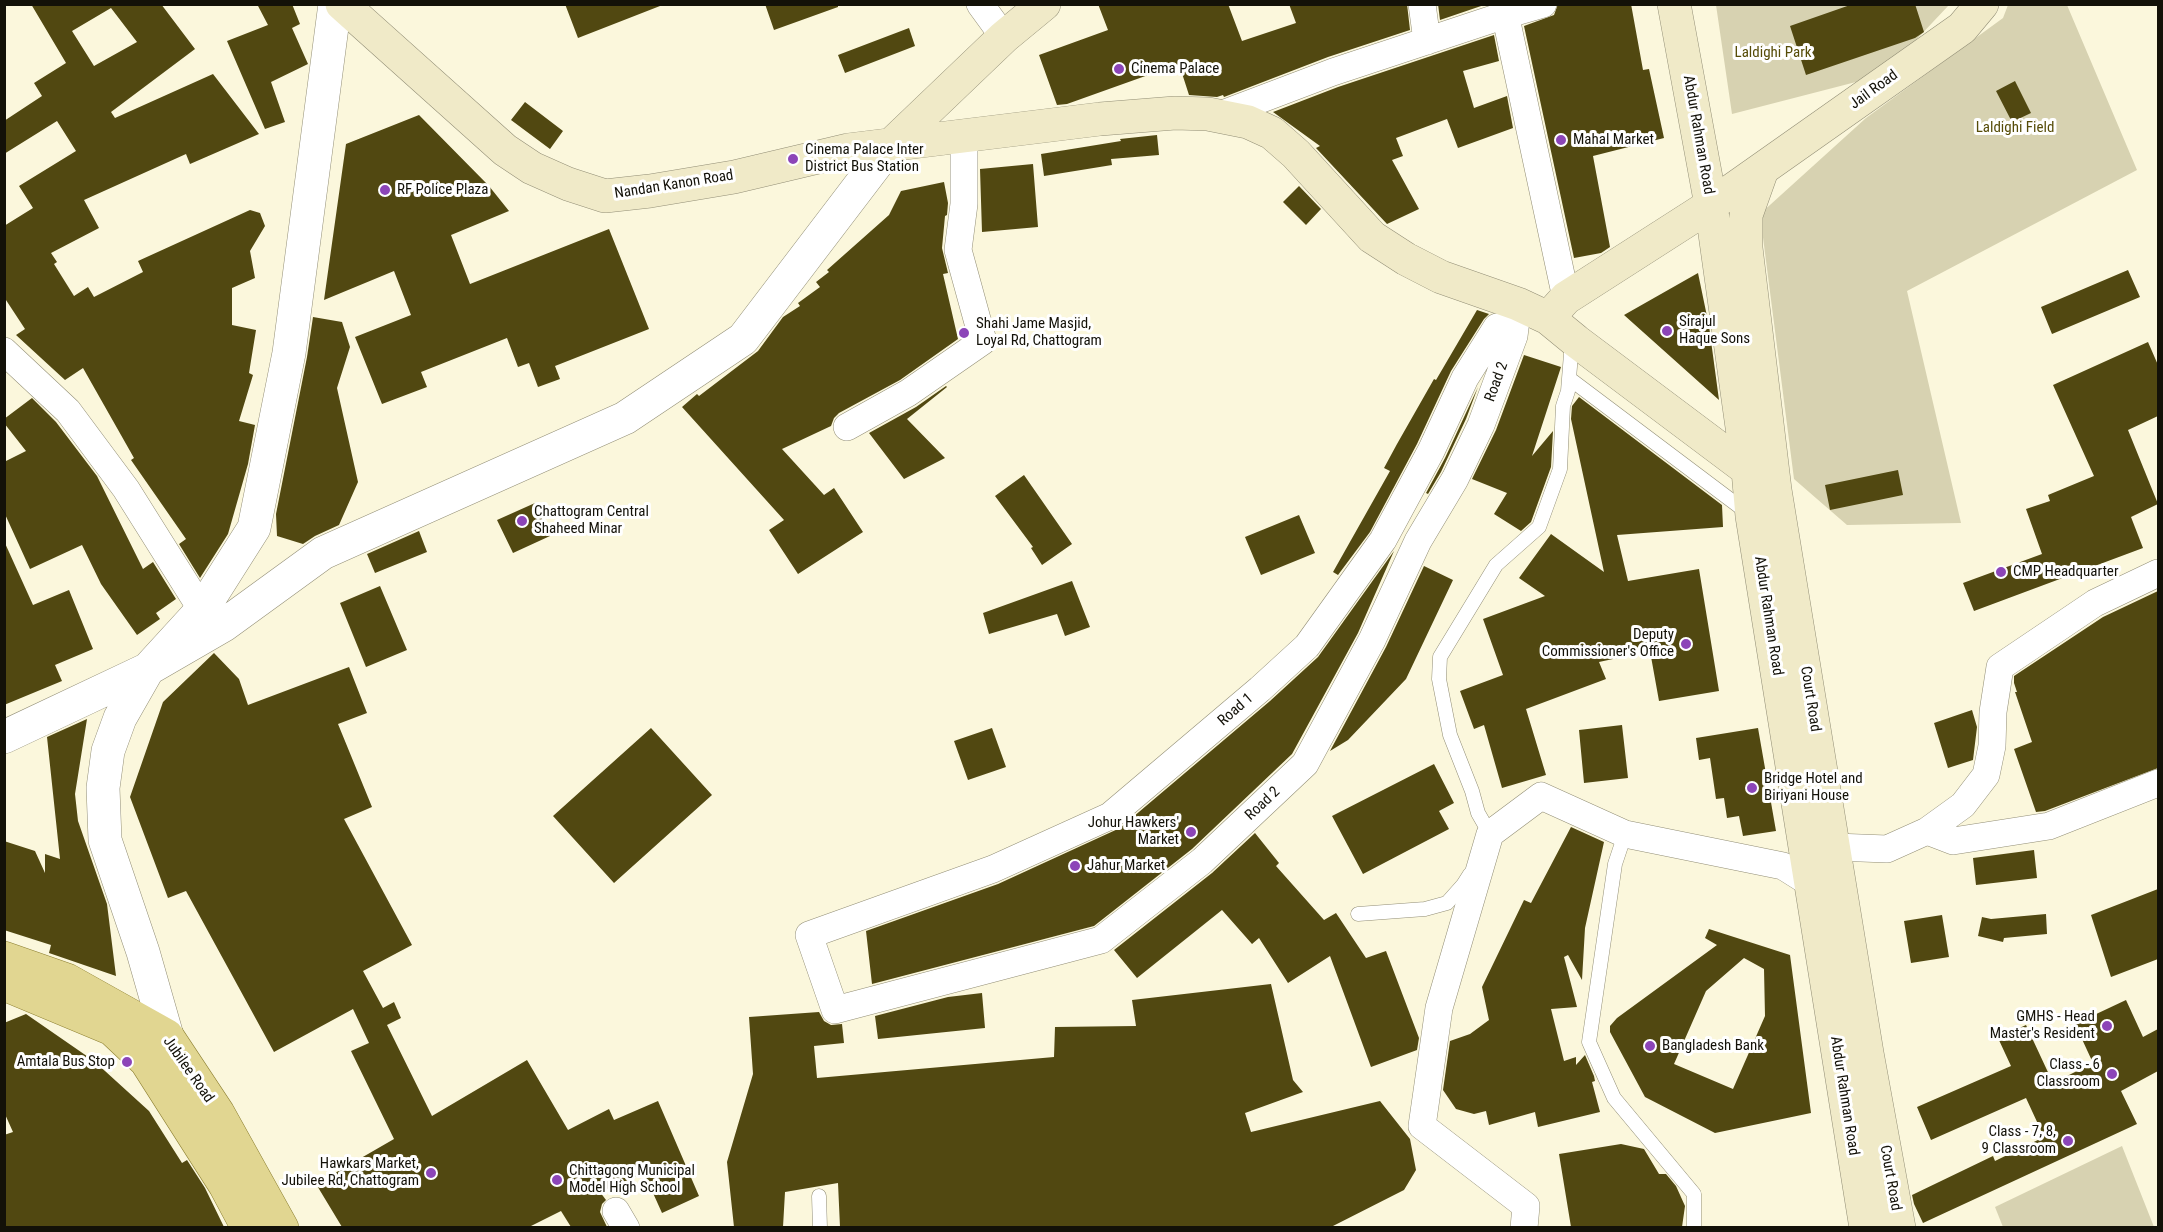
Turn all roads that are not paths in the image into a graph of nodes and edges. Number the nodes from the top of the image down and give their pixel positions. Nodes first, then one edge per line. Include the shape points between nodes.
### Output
1 (335, 4) edge
2 (342, 4) edge
3 (980, 4) edge
4 (1044, 4) edge
5 (1422, 4) edge
6 (1544, 4) edge
7 (1674, 4) edge
8 (1982, 4) edge
9 (1504, 10) edge
10 (1004, 37) junction
11 (1427, 41) junction
12 (1217, 116) junction
13 (964, 137) junction
14 (890, 146) junction
15 (1762, 171) junction
16 (1711, 205) junction
17 (1518, 304) junction
18 (1557, 308) junction
19 (1514, 336) junction
20 (1573, 348) junction
21 (4, 351) edge
22 (1570, 379) junction
23 (847, 427) dead end
24 (1748, 470) junction
25 (1752, 516) junction
26 (2158, 573) edge
27 (202, 610) junction
28 (148, 669) junction
29 (4, 737) edge
30 (2158, 783) edge
31 (1928, 831) junction
32 (1490, 834) junction
33 (1624, 834) junction
34 (1835, 848) junction
35 (1810, 883) junction
36 (1358, 914) dead end
37 (820, 963) joint
38 (10, 977) edge
39 (167, 1036) junction
40 (819, 1196) dead end
41 (270, 1226) edge
42 (820, 1227) edge
43 (1524, 1227) edge
44 (1694, 1227) edge
45 (1866, 1227) edge
46 (1899, 1227) edge

1 - 27 street via 289,353 254,528
2 - 14 main road, Nandan Kanon Road via 505,150 532,168 605,196 734,177 849,150
3 - 10 street
4 - 10 main road
5 - 11 street
6 - 9 street
7 - 16 main road, Abdur Rahman Road
8 - 15 main road, Jail Road via 1962,28
9 - 11 street
9 - 18 street
10 - 14 main road
11 - 12 street
12 - 13 main road, Nandan Kanon Road via 1111,118
12 - 17 main road, Nandan Kanon Road via 1248,122 1272,133 1372,237 1406,259 1441,277
13 - 14 main road, Nandan Kanon Road
13 - 23 street via 964,204 958,250 983,342 908,393
14 - 28 street via 743,339 625,418 323,553 224,625
15 - 16 main road, Jail Road
15 - 34 main road, Court Road via 1746,215 1746,248 1775,490
16 - 18 main road, Jail Road
16 - 24 main road, Abdur Rahman Road
17 - 18 main road, Nandan Kanon Road
17 - 19 street
18 - 20 main road, Nandan Kanon Road
19 - 37 street, Road 1 via 1497,327 1465,378 1383,540 1307,646 1260,689 1110,816 993,869 809,935
19 - 37 street, Road 2 via 1481,425 1455,480 1418,541 1372,640 1305,764 1202,861 1101,940 835,1010
20 - 22 lane
20 - 24 main road, Nandan Kanon Road
21 - 27 street via 68,411 126,489
22 - 25 lane
22 - 32 lane via 1563,406 1560,469 1539,528 1496,565 1440,657 1439,679 1450,735 1478,813
24 - 25 main road, Abdur Rahman Road
25 - 35 main road, Abdur Rahman Road
26 - 31 street via 2095,603 2000,667 1986,775 1963,805
27 - 28 street
28 - 29 street
28 - 39 street via 120,718 108,751 103,788 105,840
30 - 31 street via 2049,825 1953,840
31 - 34 street via 1887,849
32 - 33 street via 1541,796
32 - 36 lane via 1463,885 1447,903 1425,909
32 - 43 street via 1439,1008 1422,1126 1526,1206
33 - 35 street via 1783,866
33 - 44 lane via 1615,864 1589,1042 1614,1098 1695,1194
34 - 46 main road, Court Road
35 - 45 main road, Abdur Rahman Road
38 - 39 main road, Jubilee Road via 67,980
38 - 41 main road via 112,1029 146,1061 225,1185
39 - 41 main road, Jubilee Road via 218,1113
40 - 42 lane

